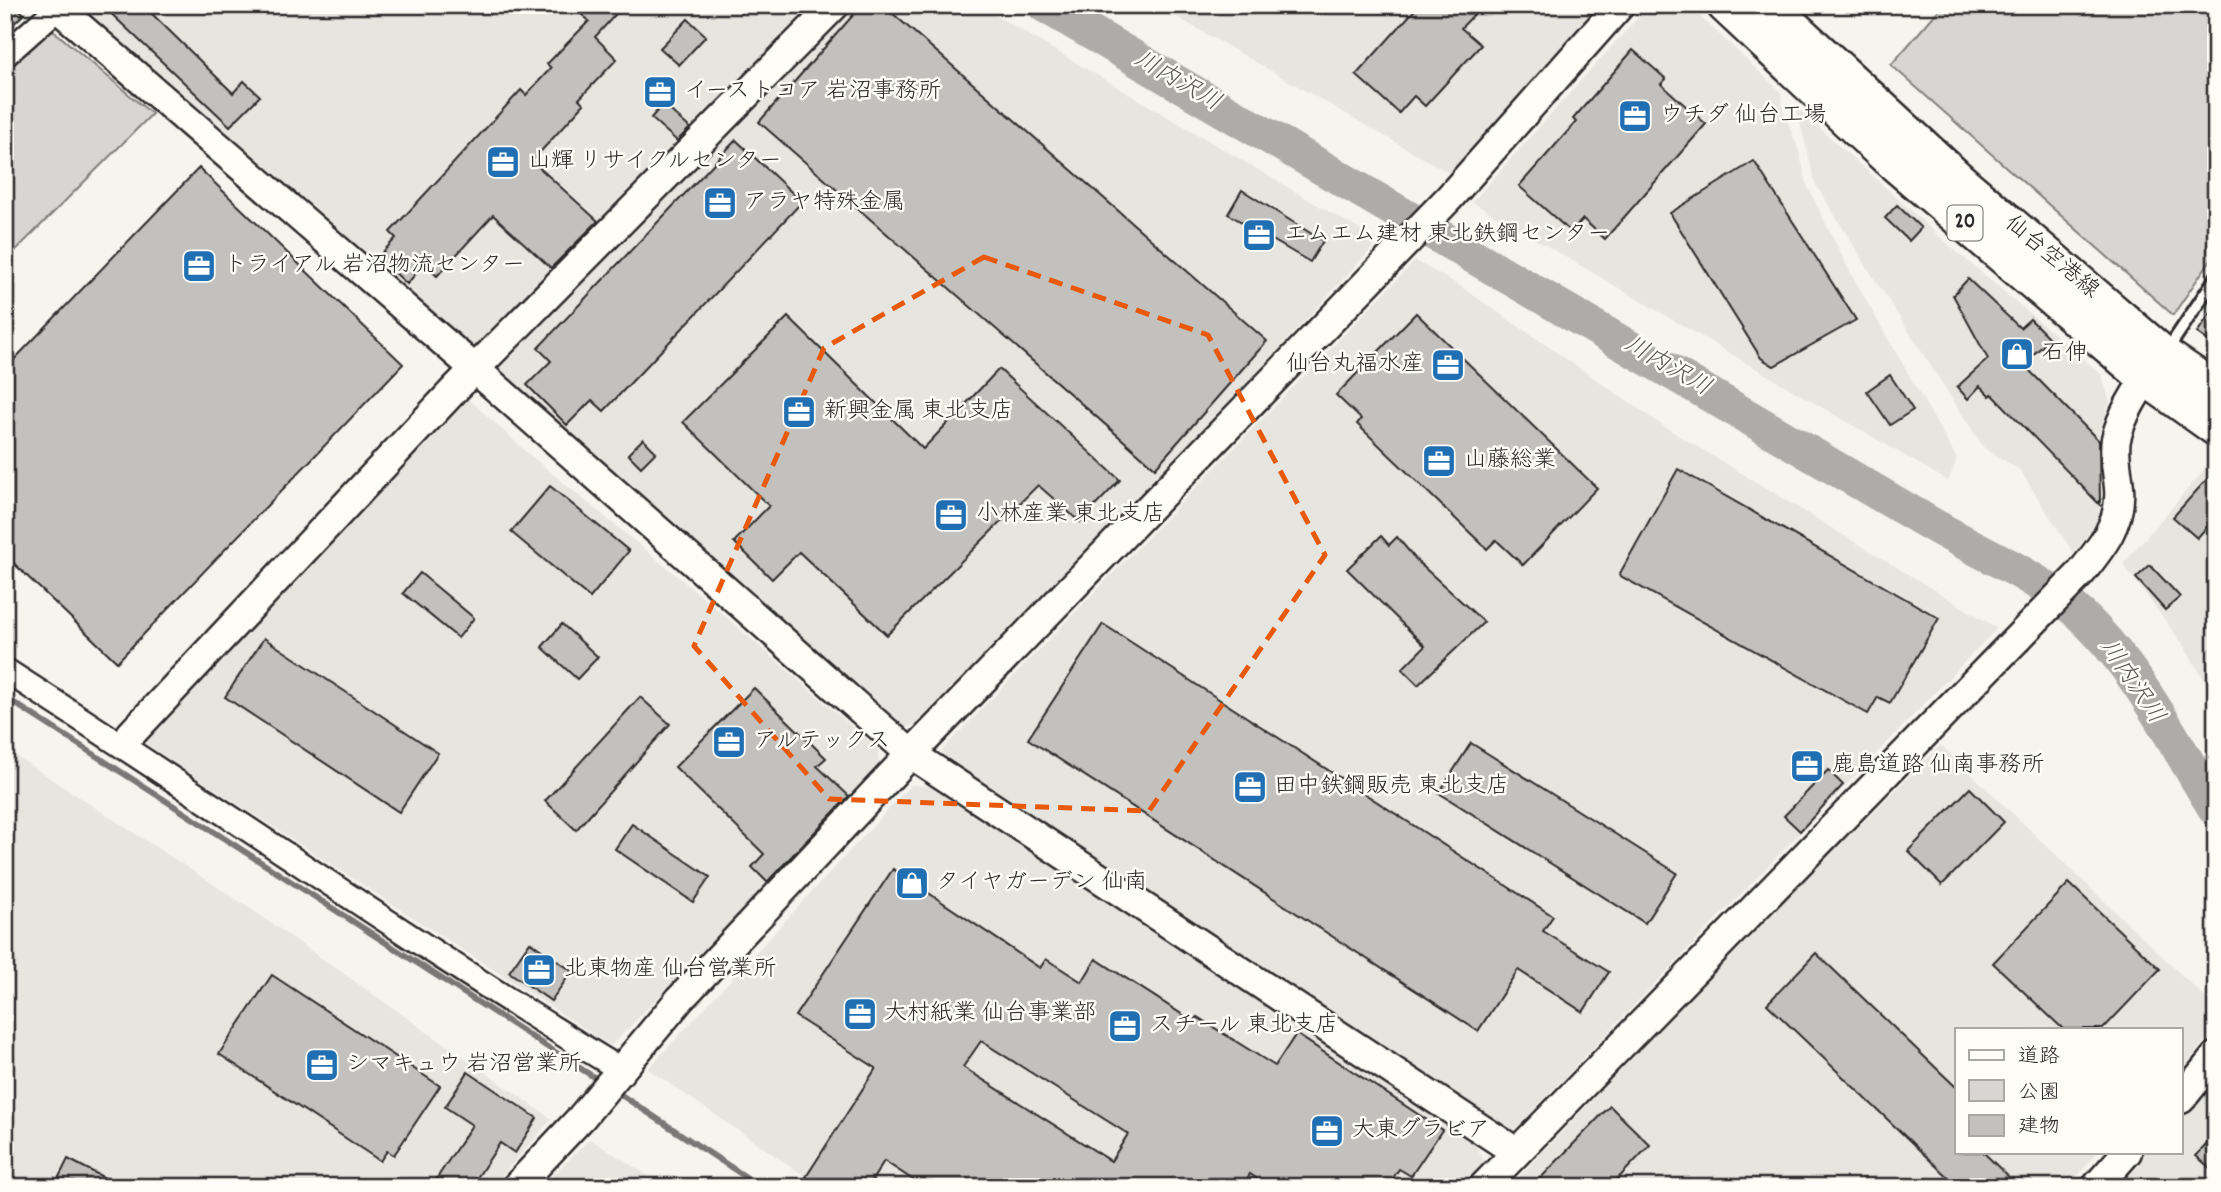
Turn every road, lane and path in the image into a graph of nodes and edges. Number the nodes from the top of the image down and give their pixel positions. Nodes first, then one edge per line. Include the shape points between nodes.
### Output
1 (835, 5) edge
2 (1620, 5) edge
3 (1725, 5) edge
4 (1769, 5) edge
5 (59, 7) edge
6 (5, 55) edge
7 (2216, 278) edge
8 (2155, 367) junction
9 (475, 369) junction
10 (2216, 390) edge
11 (2216, 428) edge
12 (5, 670) edge
13 (131, 734) dead end
14 (911, 754) junction
15 (2216, 1056) edge
16 (618, 1073) junction
17 (2182, 1097) edge
18 (1516, 1152) junction
19 (2125, 1154) edge
20 (516, 1187) edge
21 (1483, 1187) edge
22 (2096, 1187) edge

1 - 9 street
2 - 14 street via 1449,198
3 - 8 main road, 仙台空港線 / 20 via 1885,155
4 - 8 main road, 仙台空港線 / 20
5 - 6 street
5 - 9 street
7 - 8 lane
8 - 10 main road, 仙台空港線 / 20
8 - 11 main road, 仙台空港線 / 20
8 - 18 street via 2121,424 2116,441 2120,496 2104,546
9 - 13 street
9 - 14 street
12 - 16 street
14 - 16 street via 680,999
14 - 18 street
15 - 17 street
16 - 20 street
18 - 21 street
19 - 22 street

